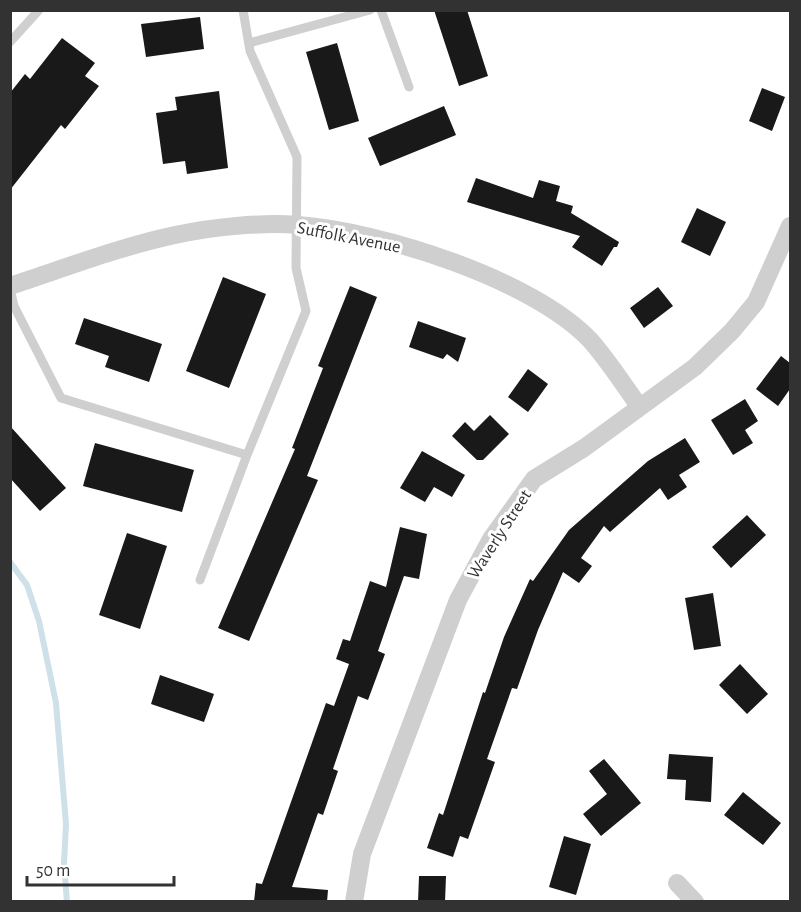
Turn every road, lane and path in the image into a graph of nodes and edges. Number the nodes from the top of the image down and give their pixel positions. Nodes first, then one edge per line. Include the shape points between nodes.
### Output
1 (39, 10) edge
2 (243, 10) edge
3 (370, 10) edge
4 (381, 10) edge
5 (10, 42) edge
6 (249, 43) junction
7 (409, 87) dead end
8 (297, 225) junction
9 (790, 226) edge
10 (10, 288) edge
11 (639, 406) junction
12 (247, 455) junction
13 (200, 580) dead end
14 (677, 883) dead end
15 (354, 902) edge
16 (695, 902) edge

1 - 5 lane
2 - 6 lane
3 - 6 lane
4 - 7 lane
6 - 8 lane via 297,157
8 - 10 street, Suffolk Avenue via 219,228 175,235
8 - 11 street, Suffolk Avenue via 403,247 452,263 540,301 589,340
8 - 12 lane via 296,268 306,311
9 - 11 street, Waverly Street via 756,302 732,331 695,367
10 - 12 lane via 14,306 61,398
11 - 15 street, Waverly Street via 584,448 534,479 491,539 458,600 362,854
12 - 13 lane
14 - 16 street

